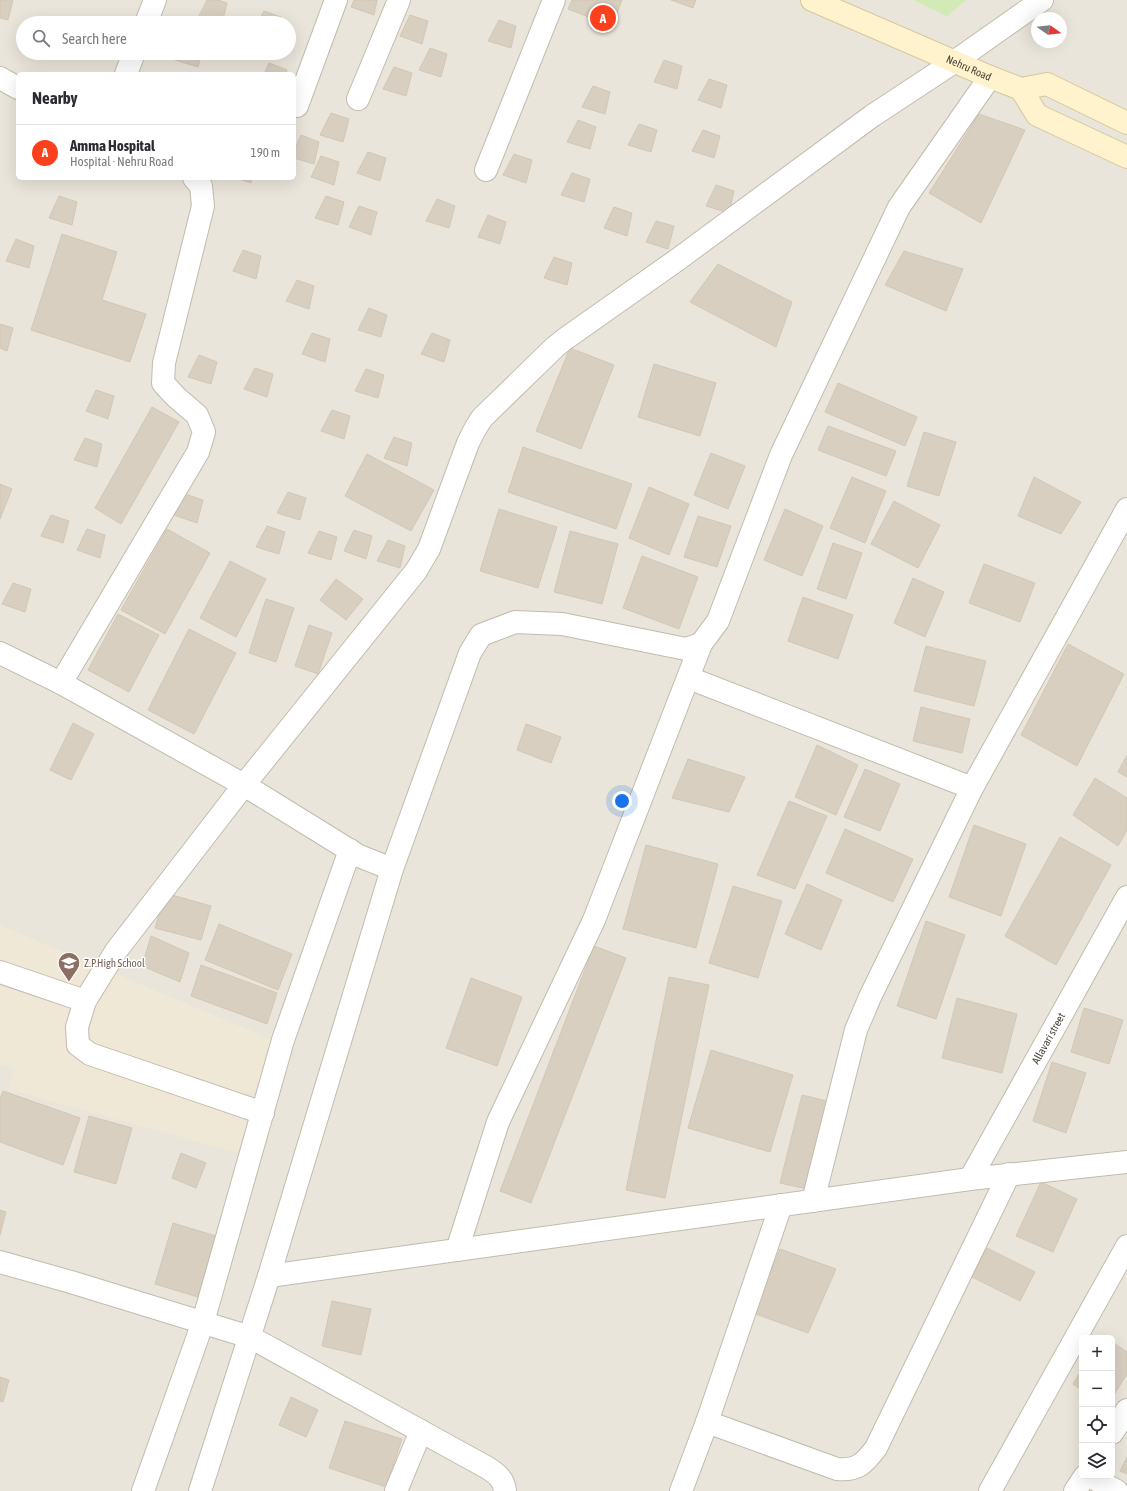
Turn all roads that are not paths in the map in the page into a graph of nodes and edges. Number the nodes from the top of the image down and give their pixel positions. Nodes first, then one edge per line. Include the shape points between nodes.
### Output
1 (155, 0) edge
2 (336, 0) edge
3 (399, 0) edge
4 (554, 0) edge
5 (812, 0) edge
6 (1042, 0) edge
7 (149, 16) edge
8 (131, 60) edge
9 (954, 62) junction
10 (127, 72) edge
11 (990, 77) junction
12 (0, 78) edge
13 (16, 87) edge
14 (1021, 89) junction
15 (358, 99) dead end
16 (297, 106) dead end
17 (1127, 123) edge
18 (1127, 157) edge
19 (486, 170) dead end
20 (196, 180) edge
21 (1127, 509) edge
22 (702, 644) junction
23 (0, 653) edge
24 (689, 678) junction
25 (61, 683) junction
26 (244, 785) junction
27 (972, 788) junction
28 (354, 853) junction
29 (386, 867) junction
30 (1127, 897) edge
31 (0, 972) edge
32 (85, 1002) junction
33 (262, 1113) junction
34 (1127, 1162) edge
35 (1009, 1174) junction
36 (970, 1179) junction
37 (813, 1201) junction
38 (781, 1205) junction
39 (1127, 1246) edge
40 (457, 1250) junction
41 (0, 1262) edge
42 (269, 1276) junction
43 (207, 1323) junction
44 (243, 1334) junction
45 (1127, 1410) edge
46 (707, 1422) junction
47 (1115, 1428) edge
48 (421, 1431) junction
49 (1083, 1479) edge
50 (1095, 1479) edge
51 (143, 1491) edge
52 (200, 1491) edge
53 (396, 1491) edge
54 (504, 1491) edge
55 (681, 1491) edge
56 (990, 1491) edge
57 (1075, 1491) edge
58 (1117, 1491) edge

1 - 7 street
2 - 16 street
3 - 15 street
4 - 19 street
5 - 9 main road, Nehru Road
6 - 9 street
8 - 10 street
9 - 11 main road, Nehru Road
9 - 26 street via 872,116 565,339 482,418 468,442 429,549 416,571
11 - 14 main road, Nehru Road
11 - 22 street via 898,207 781,455 718,621
12 - 13 street
14 - 17 main road via 1047,84
14 - 18 main road via 1037,115
20 - 25 street via 201,186 203,206 164,363 163,383 197,416 204,432 198,452
21 - 27 street
22 - 24 street
22 - 29 street via 686,649 562,624 515,622 481,635 470,653 439,742
23 - 25 street
24 - 27 street
24 - 40 street via 588,932 498,1122
25 - 26 street
26 - 28 street
26 - 32 street via 116,951
27 - 37 street via 856,1030
28 - 29 street
28 - 33 street via 283,1040
29 - 42 street
30 - 36 street, Allavari street
31 - 32 street
32 - 33 street via 77,1027 78,1045 90,1054
33 - 43 street
34 - 35 street
35 - 36 street
35 - 46 street via 876,1448 866,1461 848,1470 837,1469
36 - 37 street
37 - 38 street
38 - 40 street
38 - 46 street
39 - 56 street
40 - 42 street
41 - 43 street
42 - 44 street
43 - 44 street
43 - 51 street
44 - 48 street
44 - 52 street
45 - 47 street
46 - 55 street
48 - 53 street
48 - 54 street via 496,1473 504,1484
49 - 57 street
50 - 58 street

